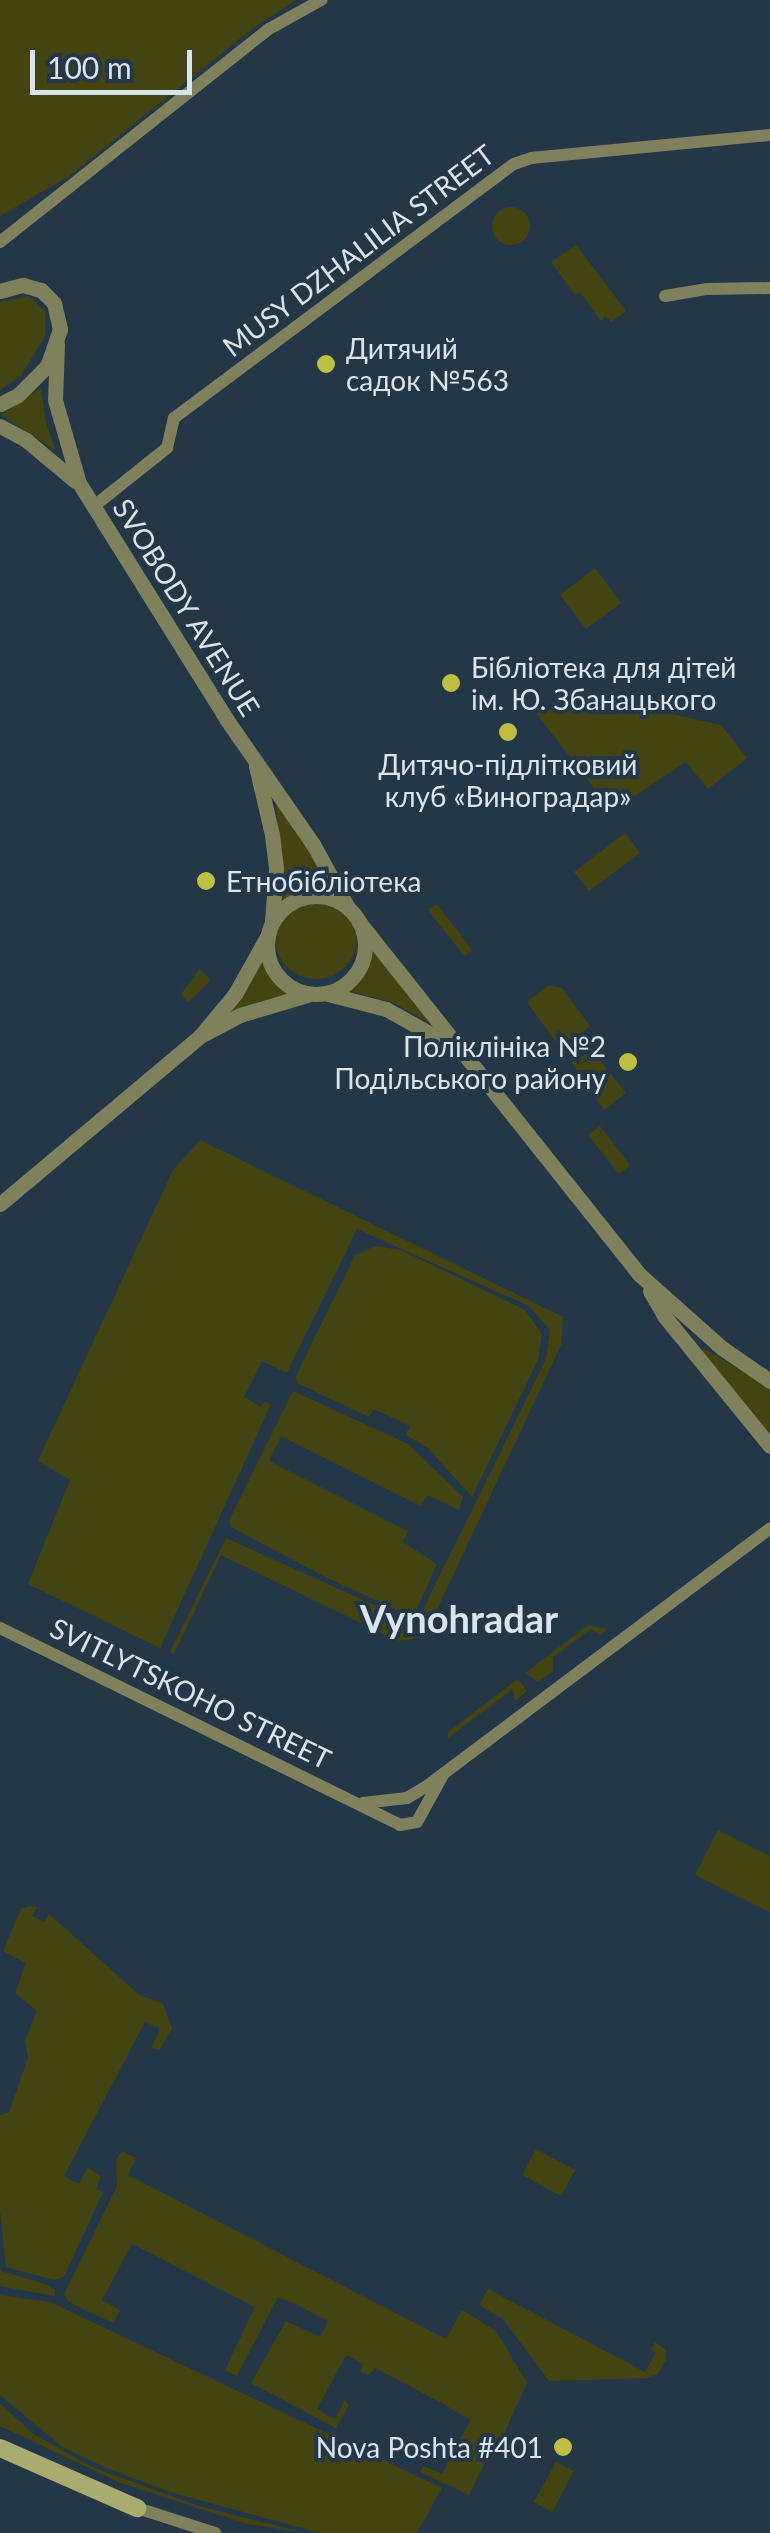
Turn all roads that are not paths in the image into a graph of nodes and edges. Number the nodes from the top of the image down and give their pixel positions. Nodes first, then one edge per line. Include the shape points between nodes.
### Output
1 (321, 0) edge
2 (770, 135) edge
3 (0, 242) edge
4 (4, 287) edge
5 (770, 288) edge
6 (664, 296) dead end
7 (57, 344) junction
8 (0, 404) edge
9 (0, 426) edge
10 (78, 483) junction
11 (93, 507) junction
12 (253, 758) junction
13 (348, 908) junction
14 (359, 922) junction
15 (270, 930) junction
16 (319, 993) junction
17 (200, 1036) junction
18 (459, 1050) junction
19 (0, 1204) edge
20 (640, 1275) junction
21 (770, 1381) edge
22 (770, 1446) edge
23 (770, 1528) edge
24 (0, 1628) edge
25 (444, 1773) junction
26 (403, 1799) junction
27 (360, 1803) junction
28 (420, 1810) junction
29 (400, 1825) junction
30 (0, 2439) edge
31 (0, 2448) edge
32 (46, 2470) junction
33 (137, 2508) joint
34 (215, 2533) edge

1 - 3 street via 269,29
2 - 11 street, MUSY DZHALILIA STREET via 514,164 174,418 166,448
4 - 7 street, SVOBODY AVENUE via 41,290 54,303
5 - 6 street
7 - 8 street via 35,380
7 - 10 street, SVOBODY AVENUE via 55,400
9 - 10 street, SVOBODY AVENUE
10 - 11 street, SVOBODY AVENUE
11 - 12 street, SVOBODY AVENUE
12 - 13 street, SVOBODY AVENUE via 314,844
12 - 15 street, SVOBODY AVENUE via 276,869
13 - 14 street
13 - 15 street via 305,897 281,910
14 - 16 street via 360,966 348,981
14 - 18 street
15 - 16 street via 275,971 296,989
15 - 17 street via 235,994
16 - 17 street via 240,1015
16 - 18 street via 386,1009
17 - 19 street
18 - 20 street
20 - 21 street
20 - 22 street via 665,1317
23 - 25 street
24 - 27 street, SVITLYTSKOHO STREET
25 - 26 street
25 - 28 street
26 - 27 street
26 - 28 street
26 - 29 street via 393,1810
27 - 29 street, SVITLYTSKOHO STREET
28 - 29 street via 417,1822
30 - 32 main road
31 - 32 main road
32 - 33 main road
33 - 34 street

